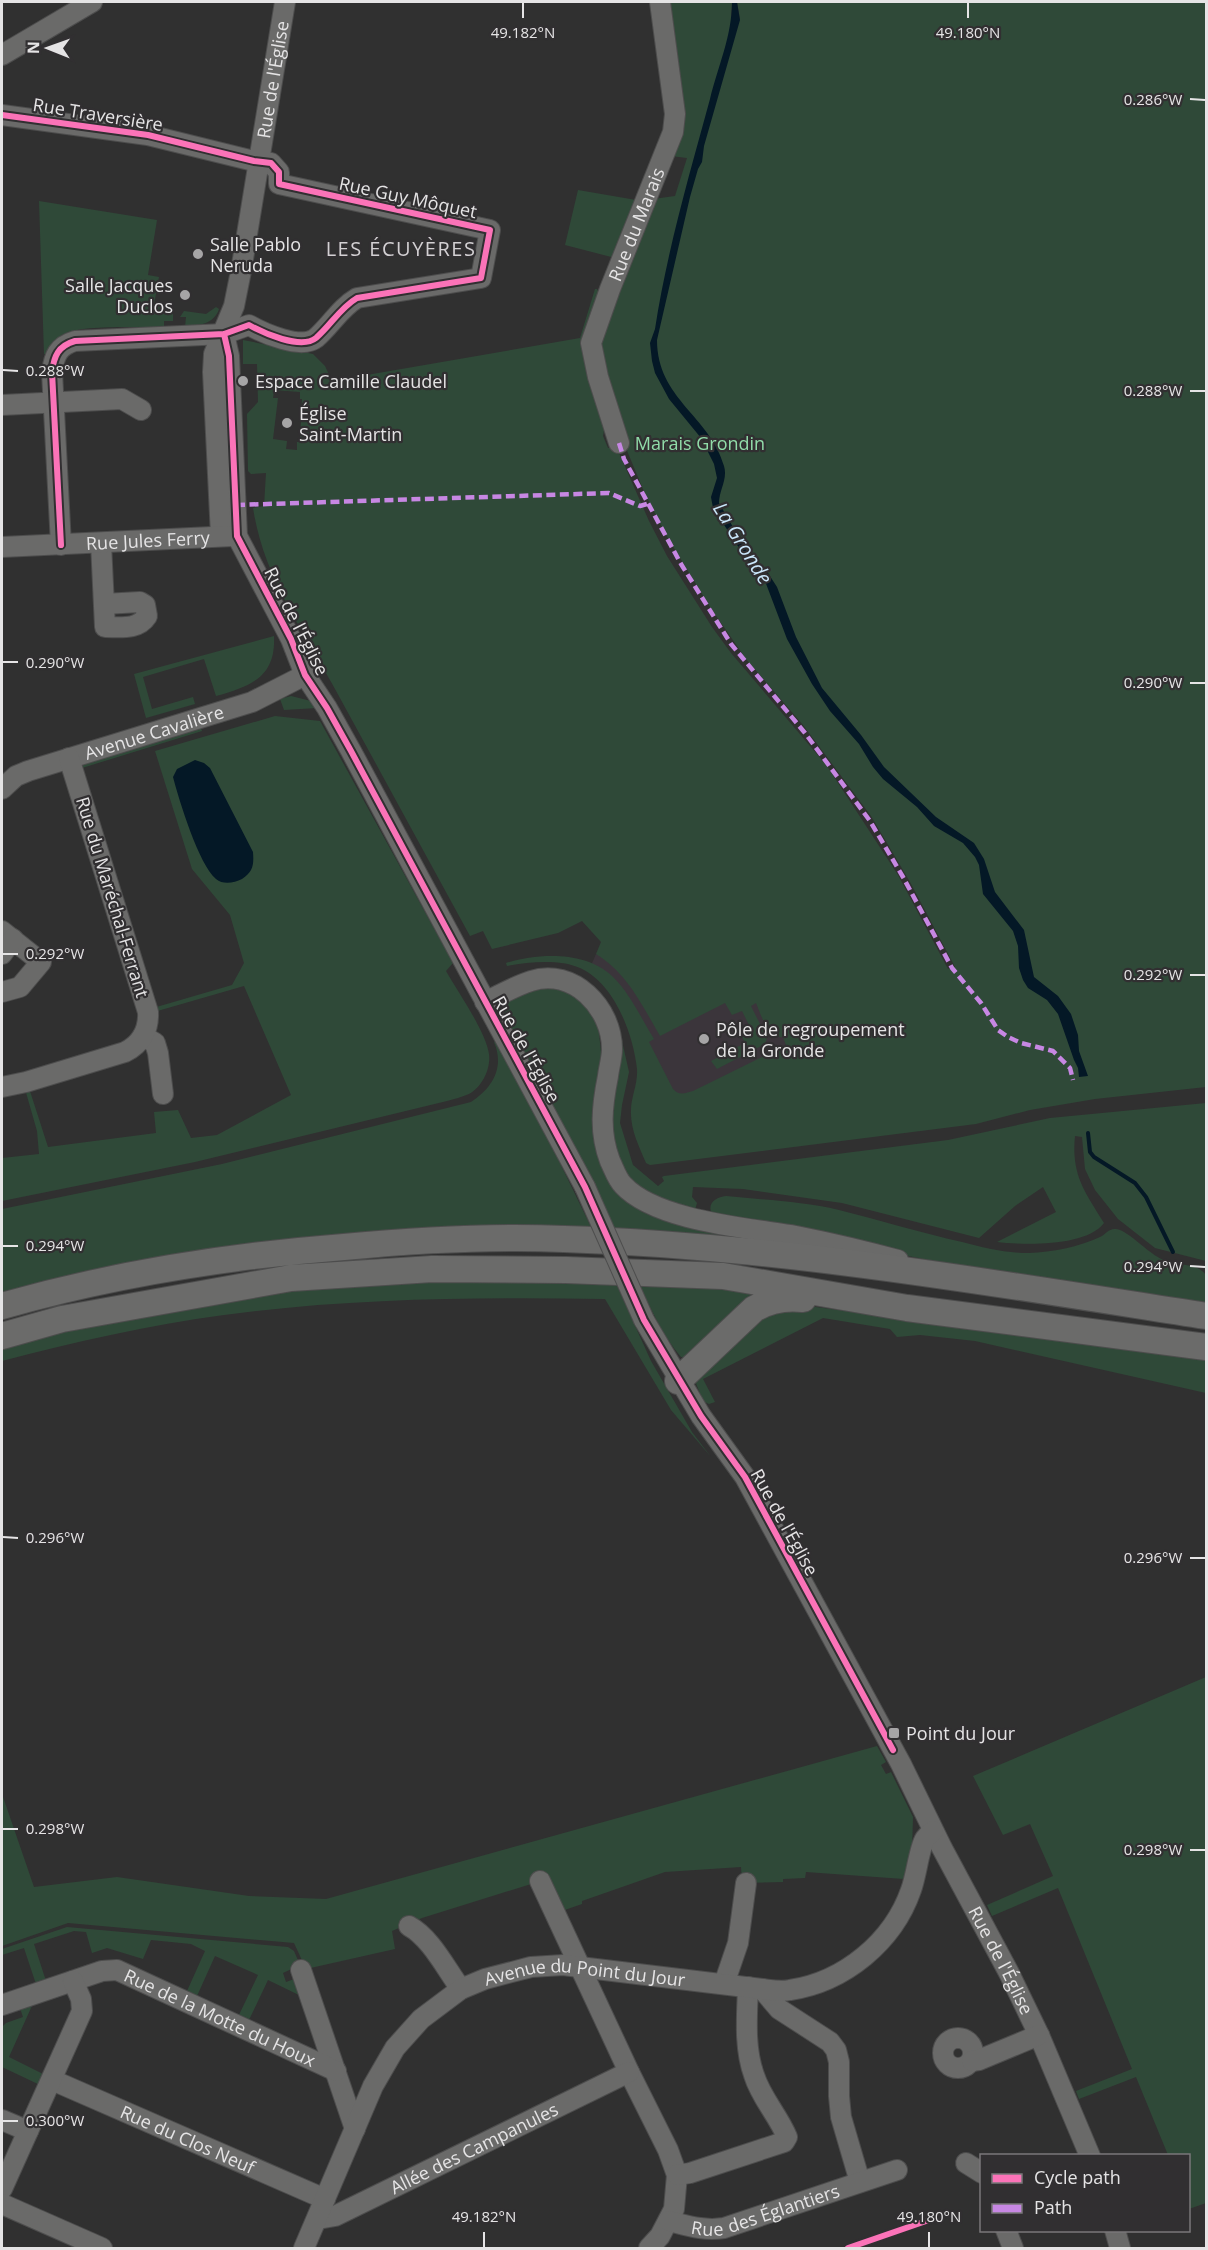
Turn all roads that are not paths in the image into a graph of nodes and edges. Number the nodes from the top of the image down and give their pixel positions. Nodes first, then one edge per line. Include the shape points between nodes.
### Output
1 (92, 2) edge
2 (285, 2) edge
3 (660, 2) edge
4 (2, 55) edge
5 (2, 115) edge
6 (259, 161) junction
7 (224, 334) junction
8 (54, 403) junction
9 (2, 405) edge
10 (141, 410) dead end
11 (619, 443) dead end
12 (229, 536) junction
13 (101, 543) junction
14 (61, 545) junction
15 (2, 547) edge
16 (104, 604) dead end
17 (305, 675) junction
18 (69, 758) junction
19 (2, 789) edge
20 (5, 941) edge
21 (2, 992) edge
22 (485, 1002) junction
23 (143, 1036) junction
24 (2, 1088) edge
25 (164, 1094) dead end
26 (962, 1278) junction
27 (2, 1306) edge
28 (907, 1308) junction
29 (1206, 1317) edge
30 (2, 1336) edge
31 (1206, 1347) edge
32 (678, 1381) junction
33 (933, 1831) junction
34 (540, 1881) dead end
35 (746, 1883) dead end
36 (409, 1926) dead end
37 (580, 1967) junction
38 (301, 1970) dead end
39 (73, 1981) junction
40 (724, 1984) junction
41 (755, 1988) junction
42 (461, 1989) junction
43 (2, 2005) edge
44 (1040, 2035) junction
45 (972, 2061) dead end
46 (336, 2071) junction
47 (628, 2072) junction
48 (52, 2080) junction
49 (2, 2120) edge
50 (355, 2129) junction
51 (28, 2131) junction
52 (1089, 2154) edge
53 (897, 2170) dead end
54 (677, 2175) junction
55 (860, 2182) junction
56 (2, 2189) edge
57 (325, 2199) junction
58 (2, 2204) edge
59 (318, 2219) junction
60 (669, 2221) junction
61 (1007, 2232) edge
62 (102, 2248) edge
63 (304, 2248) edge
64 (649, 2248) edge
65 (1013, 2248) edge

1 - 4 street
2 - 6 street, Rue de l'Église
3 - 11 street, Rue du Marais via 675,114 673,132 591,343
5 - 6 street, Rue Traversière via 148,135
6 - 7 street, Rue de l'Église via 240,277
6 - 7 street, Rue Guy Môquet via 271,163 279,172 279,184 490,230 482,278 357,298 315,339 307,342 260,332 249,325
7 - 8 street via 67,344 54,357
7 - 12 street, Rue de l'Église via 214,354 213,372
8 - 9 street
8 - 10 street via 122,399
8 - 14 street
12 - 13 street, Rue Jules Ferry
12 - 17 street, Rue de l'Église via 291,639
13 - 14 street, Rue Jules Ferry
13 - 16 street
14 - 15 street, Rue Jules Ferry
17 - 18 street, Avenue Cavalière via 252,702
17 - 22 street, Rue de l'Église via 351,751
18 - 19 street, Avenue Cavalière via 16,776
18 - 23 street, Rue du Maréchal-Ferrant via 148,1012
20 - 21 street via 41,962 20,987
22 - 26 street via 531,981 548,978 579,987 591,996 607,1020 612,1048 602,1108 606,1149 623,1185 641,1198 701,1220 854,1248
22 - 32 street, Rue de l'Église, bridge via 585,1187 644,1320
23 - 24 street via 125,1052
23 - 25 street via 155,1043
26 - 27 main road via 666,1244 480,1239 378,1244 198,1263 92,1282
26 - 29 main road
28 - 30 main road via 723,1276 432,1269 291,1278 62,1319
28 - 31 main road
28 - 32 main road via 790,1298 764,1303 740,1320
32 - 33 street, Rue de l'Église via 745,1477 901,1764
33 - 41 street, Avenue du Point du Jour via 924,1840 901,1914 863,1958 829,1979 788,1991
33 - 44 street, Rue de l'Église
34 - 37 street
35 - 40 street via 738,1943
36 - 42 street via 428,1942
37 - 40 street, Avenue du Point du Jour
37 - 42 street, Avenue du Point du Jour via 531,1967
37 - 47 street
38 - 46 street, Rue de la Motte du Houx
39 - 43 street, Rue de la Motte du Houx
39 - 46 street, Rue de la Motte du Houx via 117,1970
39 - 48 street via 82,2011
40 - 41 street, Avenue du Point du Jour
41 - 54 street via 748,2043 754,2075 787,2137 784,2142
41 - 55 street, Rue des Églantiers via 836,2050 841,2117
42 - 50 street, Avenue du Point du Jour via 421,2019 395,2048
44 - 45 street
44 - 52 street, Rue de l'Église
46 - 50 street, Rue de la Motte du Houx
47 - 54 street
47 - 59 street, Allée des Campanules via 334,2216
48 - 51 street
48 - 57 street, Rue du Clos Neuf
49 - 51 street
50 - 57 street, Avenue du Point du Jour
51 - 56 street
53 - 55 street, Rue des Églantiers
54 - 60 street
55 - 60 street, Rue des Églantiers via 724,2228 697,2229
57 - 59 street, Avenue du Point du Jour
58 - 62 street
59 - 63 street, Avenue du Point du Jour
60 - 64 street
61 - 65 street

